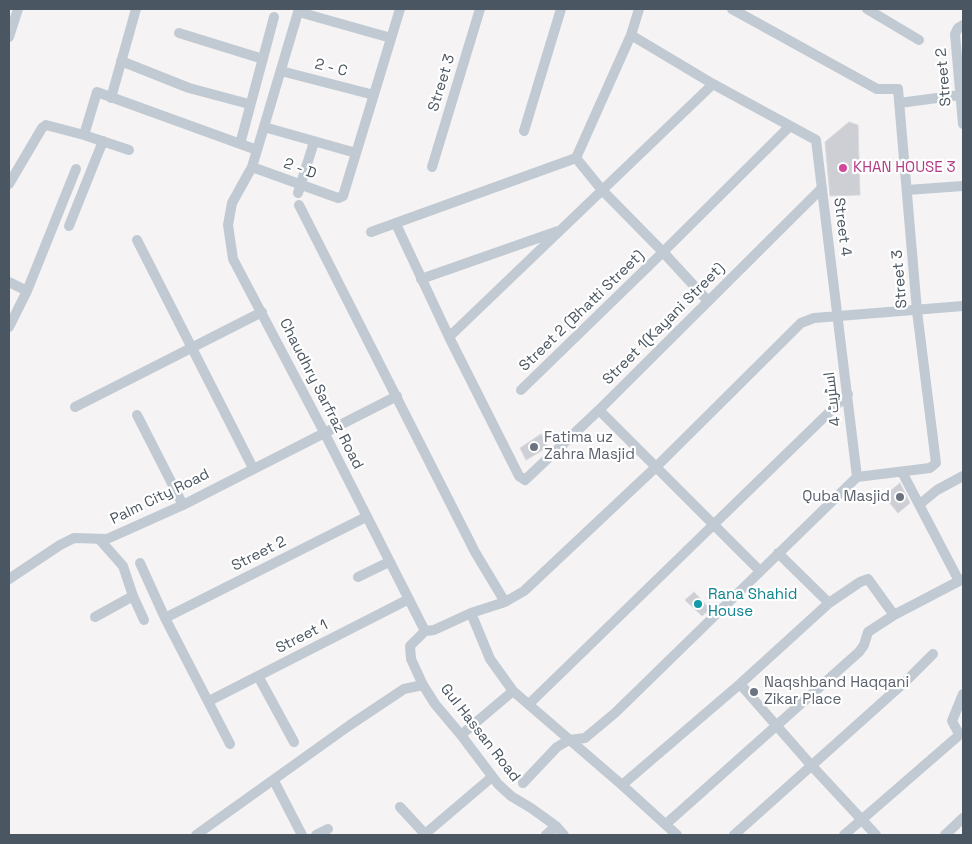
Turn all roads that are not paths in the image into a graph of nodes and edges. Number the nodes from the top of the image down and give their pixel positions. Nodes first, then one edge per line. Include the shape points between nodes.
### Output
1 (136, 9) edge
2 (400, 9) edge
3 (480, 9) edge
4 (561, 9) edge
5 (639, 9) edge
6 (732, 9) edge
7 (867, 9) edge
8 (299, 10) edge
9 (14, 11) edge
10 (747, 13) edge
11 (274, 18) dead end
12 (961, 27) edge
13 (179, 33) dead end
14 (631, 35) junction
15 (9, 37) edge
16 (391, 38) junction
17 (919, 40) dead end
18 (263, 59) junction
19 (121, 60) junction
20 (281, 71) junction
21 (713, 84) junction
22 (374, 95) junction
23 (960, 95) junction
24 (111, 98) junction
25 (899, 103) junction
26 (249, 104) dead end
27 (963, 124) edge
28 (264, 127) junction
29 (789, 127) junction
30 (524, 131) dead end
31 (84, 135) junction
32 (103, 141) junction
33 (314, 142) junction
34 (240, 144) junction
35 (129, 150) dead end
36 (257, 150) junction
37 (356, 153) junction
38 (576, 158) junction
39 (252, 167) junction
40 (432, 167) dead end
41 (76, 169) dead end
42 (9, 184) edge
43 (963, 186) edge
44 (822, 188) junction
45 (299, 189) junction
46 (602, 190) junction
47 (906, 190) junction
48 (299, 205) dead end
49 (396, 224) junction
50 (69, 226) dead end
51 (561, 230) junction
52 (371, 232) dead end
53 (137, 240) dead end
54 (663, 252) junction
55 (421, 279) junction
56 (9, 282) edge
57 (26, 291) junction
58 (708, 302) junction
59 (963, 306) edge
60 (918, 311) junction
61 (262, 312) junction
62 (838, 317) junction
63 (9, 327) edge
64 (449, 337) junction
65 (192, 348) junction
66 (521, 390) dead end
67 (848, 394) junction
68 (397, 396) junction
69 (76, 407) dead end
70 (599, 410) junction
71 (137, 415) dead end
72 (324, 432) junction
73 (656, 467) junction
74 (253, 468) junction
75 (902, 472) junction
76 (963, 476) edge
77 (857, 477) junction
78 (920, 504) junction
79 (183, 505) junction
80 (366, 517) junction
81 (714, 525) junction
82 (100, 540) junction
83 (778, 553) junction
84 (390, 562) junction
85 (140, 563) dead end
86 (760, 571) junction
87 (358, 577) dead end
88 (9, 579) edge
89 (961, 580) edge
90 (133, 596) junction
91 (409, 599) junction
92 (505, 602) junction
93 (830, 603) junction
94 (468, 615) junction
95 (894, 615) junction
96 (95, 617) dead end
97 (165, 618) junction
98 (144, 620) dead end
99 (426, 631) junction
100 (933, 654) dead end
101 (258, 676) junction
102 (740, 684) junction
103 (424, 685) junction
104 (513, 691) junction
105 (963, 694) edge
106 (209, 701) junction
107 (528, 704) junction
108 (777, 725) junction
109 (461, 735) junction
110 (569, 740) junction
111 (294, 742) dead end
112 (230, 744) dead end
113 (811, 765) junction
114 (492, 777) junction
115 (274, 781) junction
116 (523, 783) dead end
117 (622, 785) junction
118 (400, 807) dead end
119 (963, 818) edge
120 (862, 820) junction
121 (666, 824) junction
122 (556, 826) junction
123 (328, 829) dead end
124 (426, 834) edge
125 (196, 835) edge
126 (302, 835) edge
127 (316, 835) edge
128 (546, 835) edge
129 (564, 835) edge
130 (676, 835) edge
131 (734, 835) edge
132 (844, 835) edge
133 (876, 835) edge
134 (945, 835) edge

1 - 19 street
2 - 16 street
3 - 40 street, Street 3
4 - 30 street
5 - 14 street
6 - 10 street
7 - 17 street
8 - 16 street
8 - 20 street, Chaudhry Sarfraz Road
9 - 15 street
10 - 25 street, Street 3 via 877,89 898,89
11 - 18 street
12 - 23 street, Street 2 via 955,34
13 - 18 street
14 - 21 street
14 - 38 street
16 - 22 street
18 - 34 street
19 - 24 street
19 - 26 street via 190,88
20 - 22 street, 2 - C
20 - 28 street, Chaudhry Sarfraz Road
21 - 29 street
21 - 46 street
22 - 37 street
23 - 25 street
23 - 27 street, Street 2
24 - 31 street via 97,92
24 - 34 street
25 - 47 street, Street 3
28 - 33 street
28 - 36 street, Chaudhry Sarfraz Road
29 - 44 street, Street 4 via 816,140
29 - 54 street, Street 2 (Bhatti Street)
31 - 32 street
31 - 42 street via 46,125
32 - 35 street
32 - 50 street
33 - 37 street
33 - 45 street
34 - 36 street
36 - 39 street, Chaudhry Sarfraz Road
37 - 45 street, 2 - D via 343,196 338,198
38 - 46 street
38 - 49 street
39 - 45 street, 2 - D
39 - 61 street, Chaudhry Sarfraz Road via 232,203 228,225 233,259
41 - 57 street
43 - 47 street
44 - 58 street, Street 1(Kayani Street)
44 - 62 street, Street 4
46 - 51 street
46 - 54 street
47 - 60 street, Street 3
48 - 68 street
49 - 52 street
49 - 55 street
51 - 55 street
51 - 64 street
53 - 65 street
54 - 58 street
54 - 66 street, Street 2 (Bhatti Street)
55 - 64 street
56 - 57 street
57 - 63 street
58 - 70 street, Street 1(Kayani Street)
59 - 60 street
60 - 62 street
60 - 75 street, Street 3 via 936,462 930,468
61 - 65 street
61 - 72 street, Chaudhry Sarfraz Road
62 - 67 street, اسٹریٹ 4
62 - 73 street via 814,318 801,323
64 - 70 street, Street 1(Kayani Street) via 519,476 525,480
65 - 69 street
65 - 74 street
67 - 77 street, اسٹریٹ 4
67 - 81 street
68 - 72 street, Palm City Road
68 - 92 street via 475,552
70 - 73 street
71 - 79 street
72 - 74 street, Palm City Road
72 - 80 street, Chaudhry Sarfraz Road
73 - 81 street
73 - 92 street via 529,586
74 - 79 street, Palm City Road
75 - 77 street
75 - 78 street
76 - 78 street
77 - 83 street
78 - 89 street
79 - 82 street, Palm City Road
80 - 84 street, Chaudhry Sarfraz Road
80 - 97 street, Street 2
81 - 86 street
81 - 107 street
82 - 88 street, Palm City Road via 74,538
82 - 90 street via 123,566
83 - 86 street
83 - 93 street
84 - 87 street
84 - 91 street, Chaudhry Sarfraz Road
85 - 97 street
86 - 110 street via 615,712 585,738
89 - 95 street
90 - 96 street
90 - 98 street
91 - 99 street, Chaudhry Sarfraz Road
91 - 101 street, Street 1
92 - 94 street
93 - 95 street via 868,579
93 - 102 street
94 - 99 street
94 - 104 street via 490,659
95 - 108 street via 868,632 859,652
97 - 106 street
99 - 103 street, Gul Hassan Road via 410,646 412,659
100 - 113 street
101 - 106 street, Street 1
101 - 111 street
102 - 108 street
102 - 117 street
103 - 109 street, Gul Hassan Road
103 - 115 street via 404,689
104 - 107 street
104 - 109 street
105 - 120 street via 952,721 957,737
106 - 112 street
107 - 110 street
108 - 113 street
108 - 121 street
109 - 114 street, Gul Hassan Road
110 - 116 street via 557,747
110 - 117 street
113 - 120 street
113 - 131 street
114 - 122 street, Gul Hassan Road via 511,796
114 - 124 street
115 - 125 street
115 - 126 street
117 - 121 street
118 - 124 street
119 - 134 street
120 - 132 street
120 - 133 street
121 - 130 street
122 - 128 street
122 - 129 street, Gul Hassan Road
123 - 127 street

